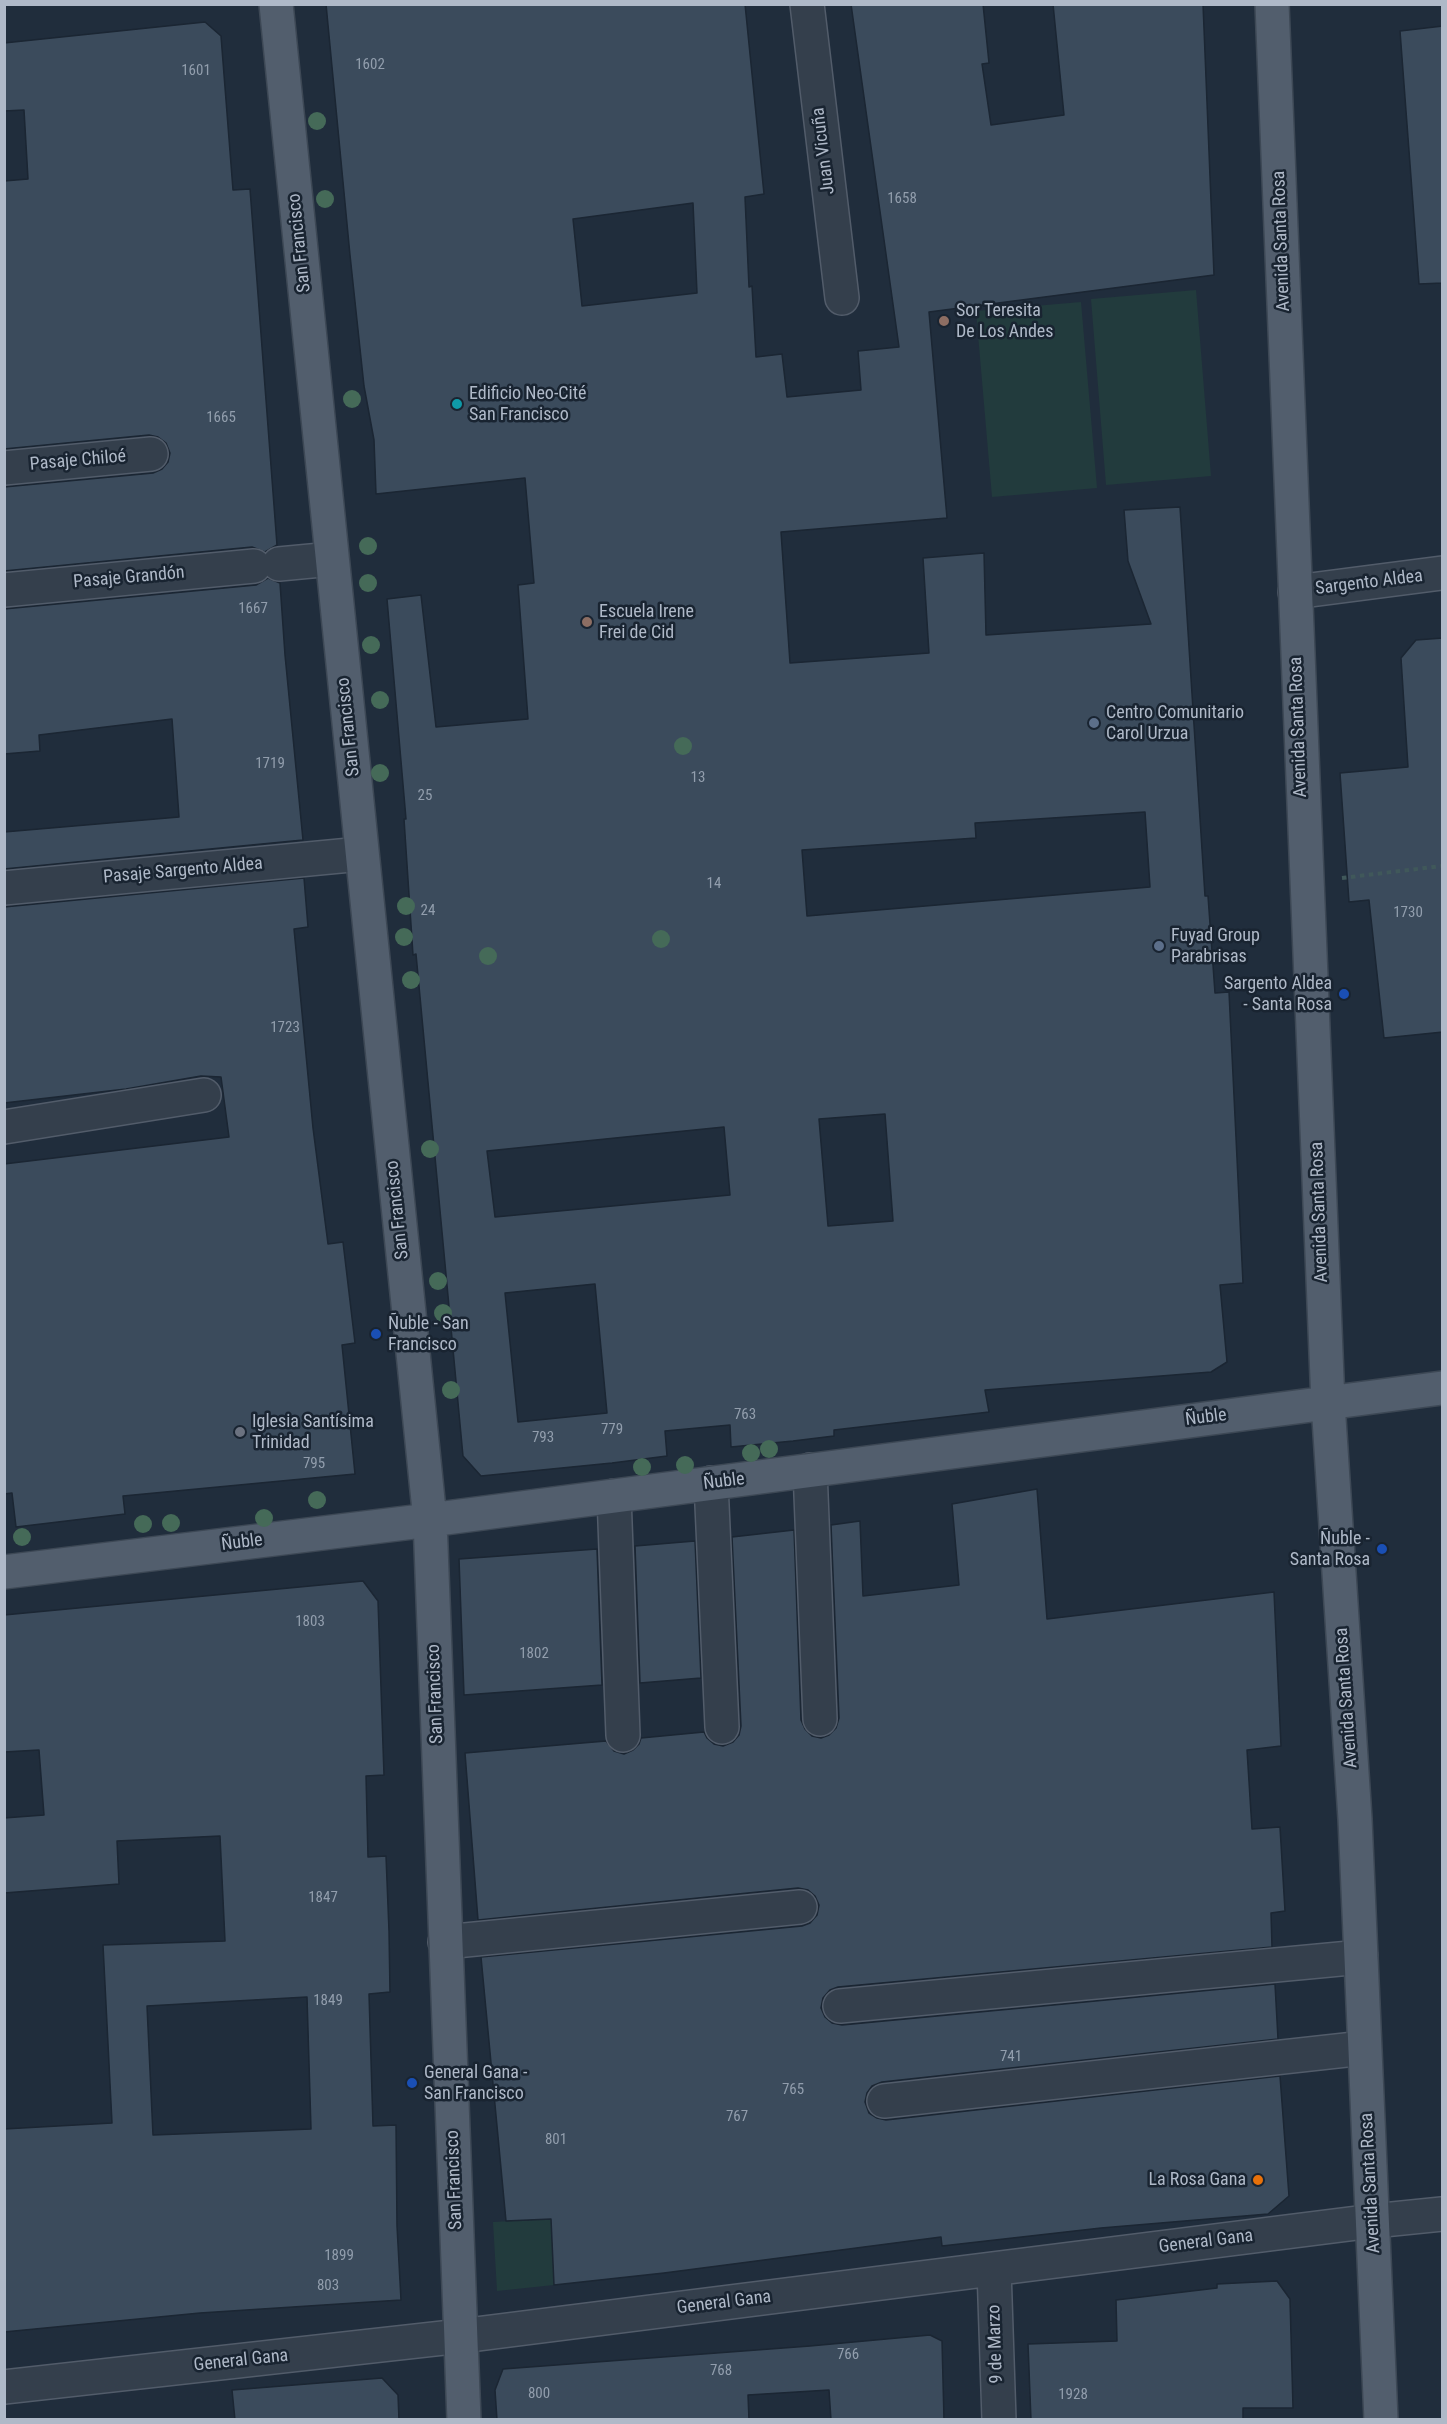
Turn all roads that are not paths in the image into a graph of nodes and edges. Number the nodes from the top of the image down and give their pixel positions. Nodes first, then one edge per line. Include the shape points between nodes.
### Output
1 (276, 4) edge
2 (807, 4) edge
3 (1272, 4) edge
4 (842, 298) dead end
5 (151, 454) dead end
6 (4, 468) edge
7 (332, 559) junction
8 (1443, 573) edge
9 (4, 590) edge
10 (1295, 592) junction
11 (361, 854) junction
12 (4, 888) edge
13 (204, 1095) dead end
14 (4, 1126) edge
15 (1443, 1388) edge
16 (1328, 1403) junction
17 (810, 1470) junction
18 (711, 1483) junction
19 (614, 1496) junction
20 (430, 1520) junction
21 (4, 1572) edge
22 (820, 1719) dead end
23 (722, 1727) dead end
24 (623, 1735) dead end
25 (800, 1908) dead end
26 (445, 1942) junction
27 (1361, 1957) junction
28 (840, 2006) dead end
29 (1364, 2048) junction
30 (885, 2101) dead end
31 (1443, 2214) edge
32 (1373, 2221) junction
33 (994, 2269) junction
34 (461, 2336) junction
35 (4, 2387) edge
36 (464, 2420) edge
37 (999, 2420) edge
38 (1381, 2420) edge

1 - 7 main road, San Francisco
2 - 4 street, Juan Vicuña
3 - 10 main road, Avenida Santa Rosa
5 - 6 street, Pasaje Chiloé
7 - 9 street, Pasaje Grandón
7 - 11 main road, San Francisco
8 - 10 street, Sargento Aldea
10 - 16 main road, Avenida Santa Rosa
11 - 12 street, Pasaje Sargento Aldea
11 - 20 main road, San Francisco
13 - 14 street
15 - 16 main road, Ñuble
16 - 17 main road, Ñuble
16 - 27 main road, Avenida Santa Rosa
17 - 18 main road, Ñuble
17 - 22 street
18 - 19 main road, Ñuble
18 - 23 street
19 - 20 main road, Ñuble
19 - 24 street
20 - 21 main road, Ñuble
20 - 26 main road, San Francisco
25 - 26 street
26 - 34 main road, San Francisco
27 - 28 street
27 - 29 main road, Avenida Santa Rosa
29 - 30 street
29 - 32 main road, Avenida Santa Rosa
31 - 32 street, General Gana
32 - 33 street, General Gana
32 - 38 main road, Avenida Santa Rosa
33 - 34 street, General Gana
33 - 37 street, 9 de Marzo
34 - 35 street, General Gana
34 - 36 main road, San Francisco

